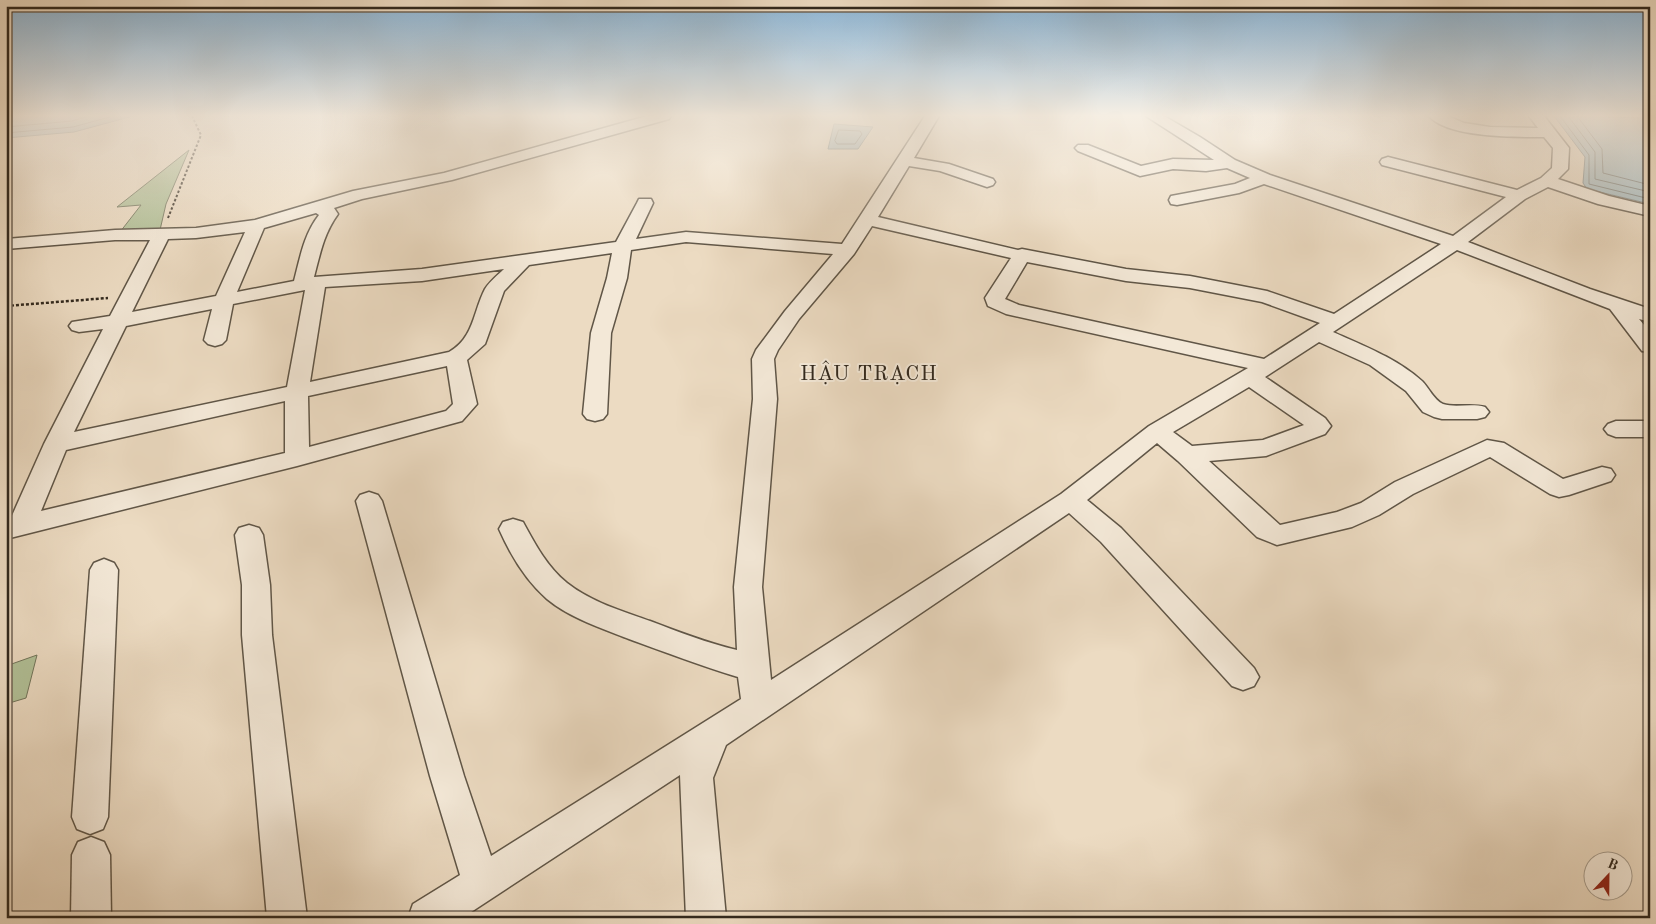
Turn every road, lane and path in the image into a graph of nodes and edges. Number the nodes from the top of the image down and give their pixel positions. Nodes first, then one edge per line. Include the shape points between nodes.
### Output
1 (191, 159) edge
2 (524, 159) edge
3 (1111, 159) edge
4 (1223, 159) edge
5 (1560, 159) edge
6 (906, 161) joint
7 (1388, 162) dead end
8 (1229, 163) junction
9 (1264, 178) junction
10 (1547, 181) junction
11 (987, 182) dead end
12 (1519, 195) junction
13 (1177, 200) dead end
14 (645, 203) dead end
15 (326, 204) junction
16 (1650, 212) edge
17 (868, 220) junction
18 (257, 225) junction
19 (162, 233) junction
20 (1456, 243) junction
21 (6, 244) edge
22 (623, 246) junction
23 (847, 250) junction
24 (1011, 253) dead end
25 (523, 261) junction
26 (309, 284) junction
27 (130, 297) junction
28 (224, 299) junction
29 (1617, 305) junction
30 (6, 306) edge
31 (1650, 316) edge
32 (118, 321) junction
33 (79, 326) dead end
34 (1326, 327) junction
35 (214, 340) dead end
36 (1650, 346) edge
37 (456, 357) junction
38 (1259, 372) junction
39 (297, 392) junction
40 (1477, 412) dead end
41 (595, 414) dead end
42 (1616, 429) dead end
43 (1650, 429) edge
44 (1157, 431) junction
45 (56, 444) junction
46 (1187, 456) junction
47 (298, 458) junction
48 (1602, 475) dead end
49 (1070, 500) junction
50 (369, 501) dead end
51 (14, 527) edge
52 (513, 529) dead end
53 (249, 535) dead end
54 (104, 570) dead end
55 (753, 667) junction
56 (1243, 677) dead end
57 (758, 706) junction
58 (713, 735) junction
59 (90, 817) dead end
60 (91, 855) dead end
61 (481, 883) junction
62 (91, 918) edge
63 (287, 918) edge
64 (427, 918) edge
65 (706, 918) edge

1 - 19 path
2 - 15 street via 444,184 359,195
3 - 8 street via 1140,171 1173,164 1206,166
4 - 8 street
5 - 10 street via 1560,169
6 - 11 street via 943,167
6 - 17 street
7 - 12 street
8 - 9 street
9 - 13 street via 1240,188
9 - 20 street
10 - 12 street
10 - 16 street
12 - 20 street
14 - 22 street
15 - 18 street
15 - 26 street via 323,210 329,214 315,238
17 - 23 street
17 - 24 street
18 - 19 street via 196,233
18 - 28 street
19 - 21 street
19 - 27 street
20 - 29 street
20 - 34 street
22 - 23 street via 697,237
22 - 25 street
22 - 41 street via 601,333
23 - 55 street via 792,315 763,359 765,399 748,587
25 - 26 street via 422,275
25 - 37 street via 495,289 474,344
26 - 28 street
26 - 39 street
27 - 30 path
27 - 32 street
28 - 32 street
28 - 35 street
29 - 31 street
29 - 36 street
32 - 33 street
32 - 45 street
34 - 38 street
34 - 38 street via 1267,297 1022,255 995,298 999,305 1013,310
34 - 40 street via 1414,386 1431,407 1442,412
37 - 39 street
37 - 47 street via 465,404 454,416
38 - 44 street
38 - 46 street via 1317,423 1317,429 1266,448
39 - 45 street
39 - 47 street
42 - 43 street
44 - 46 street
44 - 49 street
45 - 51 street
46 - 48 street via 1271,534 1276,535 1343,520 1370,509 1404,488 1487,448 1495,449 1559,488
47 - 51 street
49 - 56 street via 1110,535
49 - 57 street
50 - 61 street via 447,776
52 - 55 street via 519,544 543,575 569,599 591,611 686,648
53 - 63 street
54 - 59 street
55 - 57 street
57 - 58 street
58 - 61 street
58 - 65 street via 696,778
60 - 62 street
61 - 64 street

